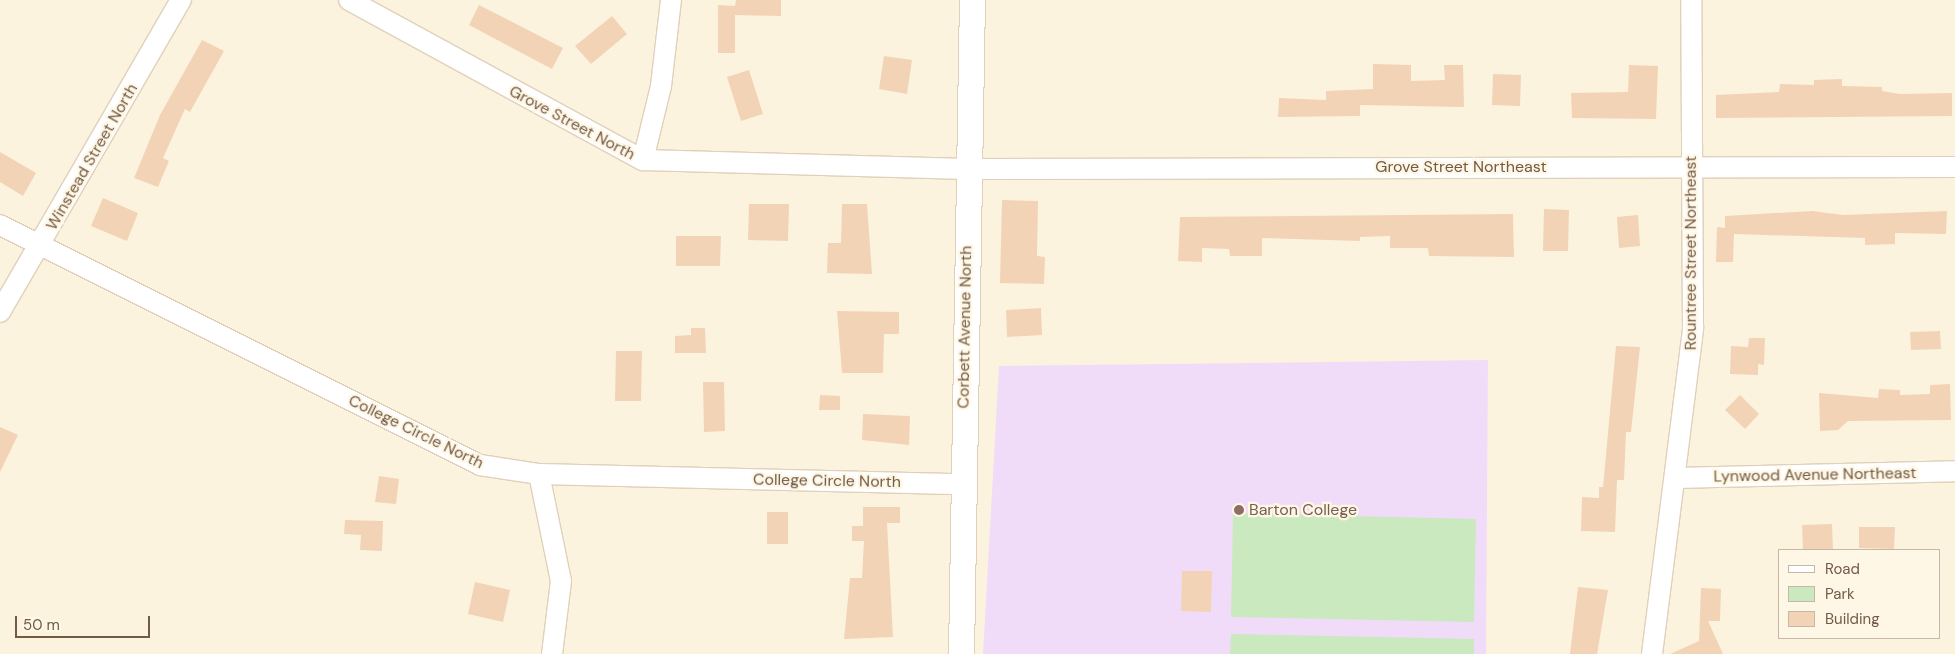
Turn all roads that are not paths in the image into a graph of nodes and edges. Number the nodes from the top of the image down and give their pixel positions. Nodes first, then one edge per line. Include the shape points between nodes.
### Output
1 (181, 0) edge
2 (671, 0) edge
3 (972, 0) edge
4 (1691, 0) edge
5 (359, 3) edge
6 (643, 160) junction
7 (1692, 167) junction
8 (1955, 167) edge
9 (967, 169) junction
10 (0, 225) edge
11 (39, 247) junction
12 (0, 312) edge
13 (1955, 471) edge
14 (539, 474) junction
15 (1675, 478) junction
16 (962, 484) junction
17 (552, 654) edge
18 (961, 654) edge
19 (1652, 654) edge

1 - 11 street, Winstead Street North
2 - 6 street via 661,86
3 - 9 street, Corbett Avenue North
4 - 7 street, Rountree Street Northeast
5 - 6 street, Grove Street North
6 - 9 street, Grove Street North
7 - 8 street, Grove Street Northeast
7 - 9 street, Grove Street Northeast
7 - 15 street, Rountree Street Northeast via 1693,328
9 - 16 street, Corbett Avenue North
10 - 11 street, College Circle North
11 - 12 street, Winstead Street North
11 - 14 street, College Circle North via 480,465
13 - 15 street, Lynwood Avenue Northeast
14 - 16 street, College Circle North
14 - 17 street via 562,581
15 - 19 street, Rountree Street Northeast
16 - 18 street, Corbett Avenue North

